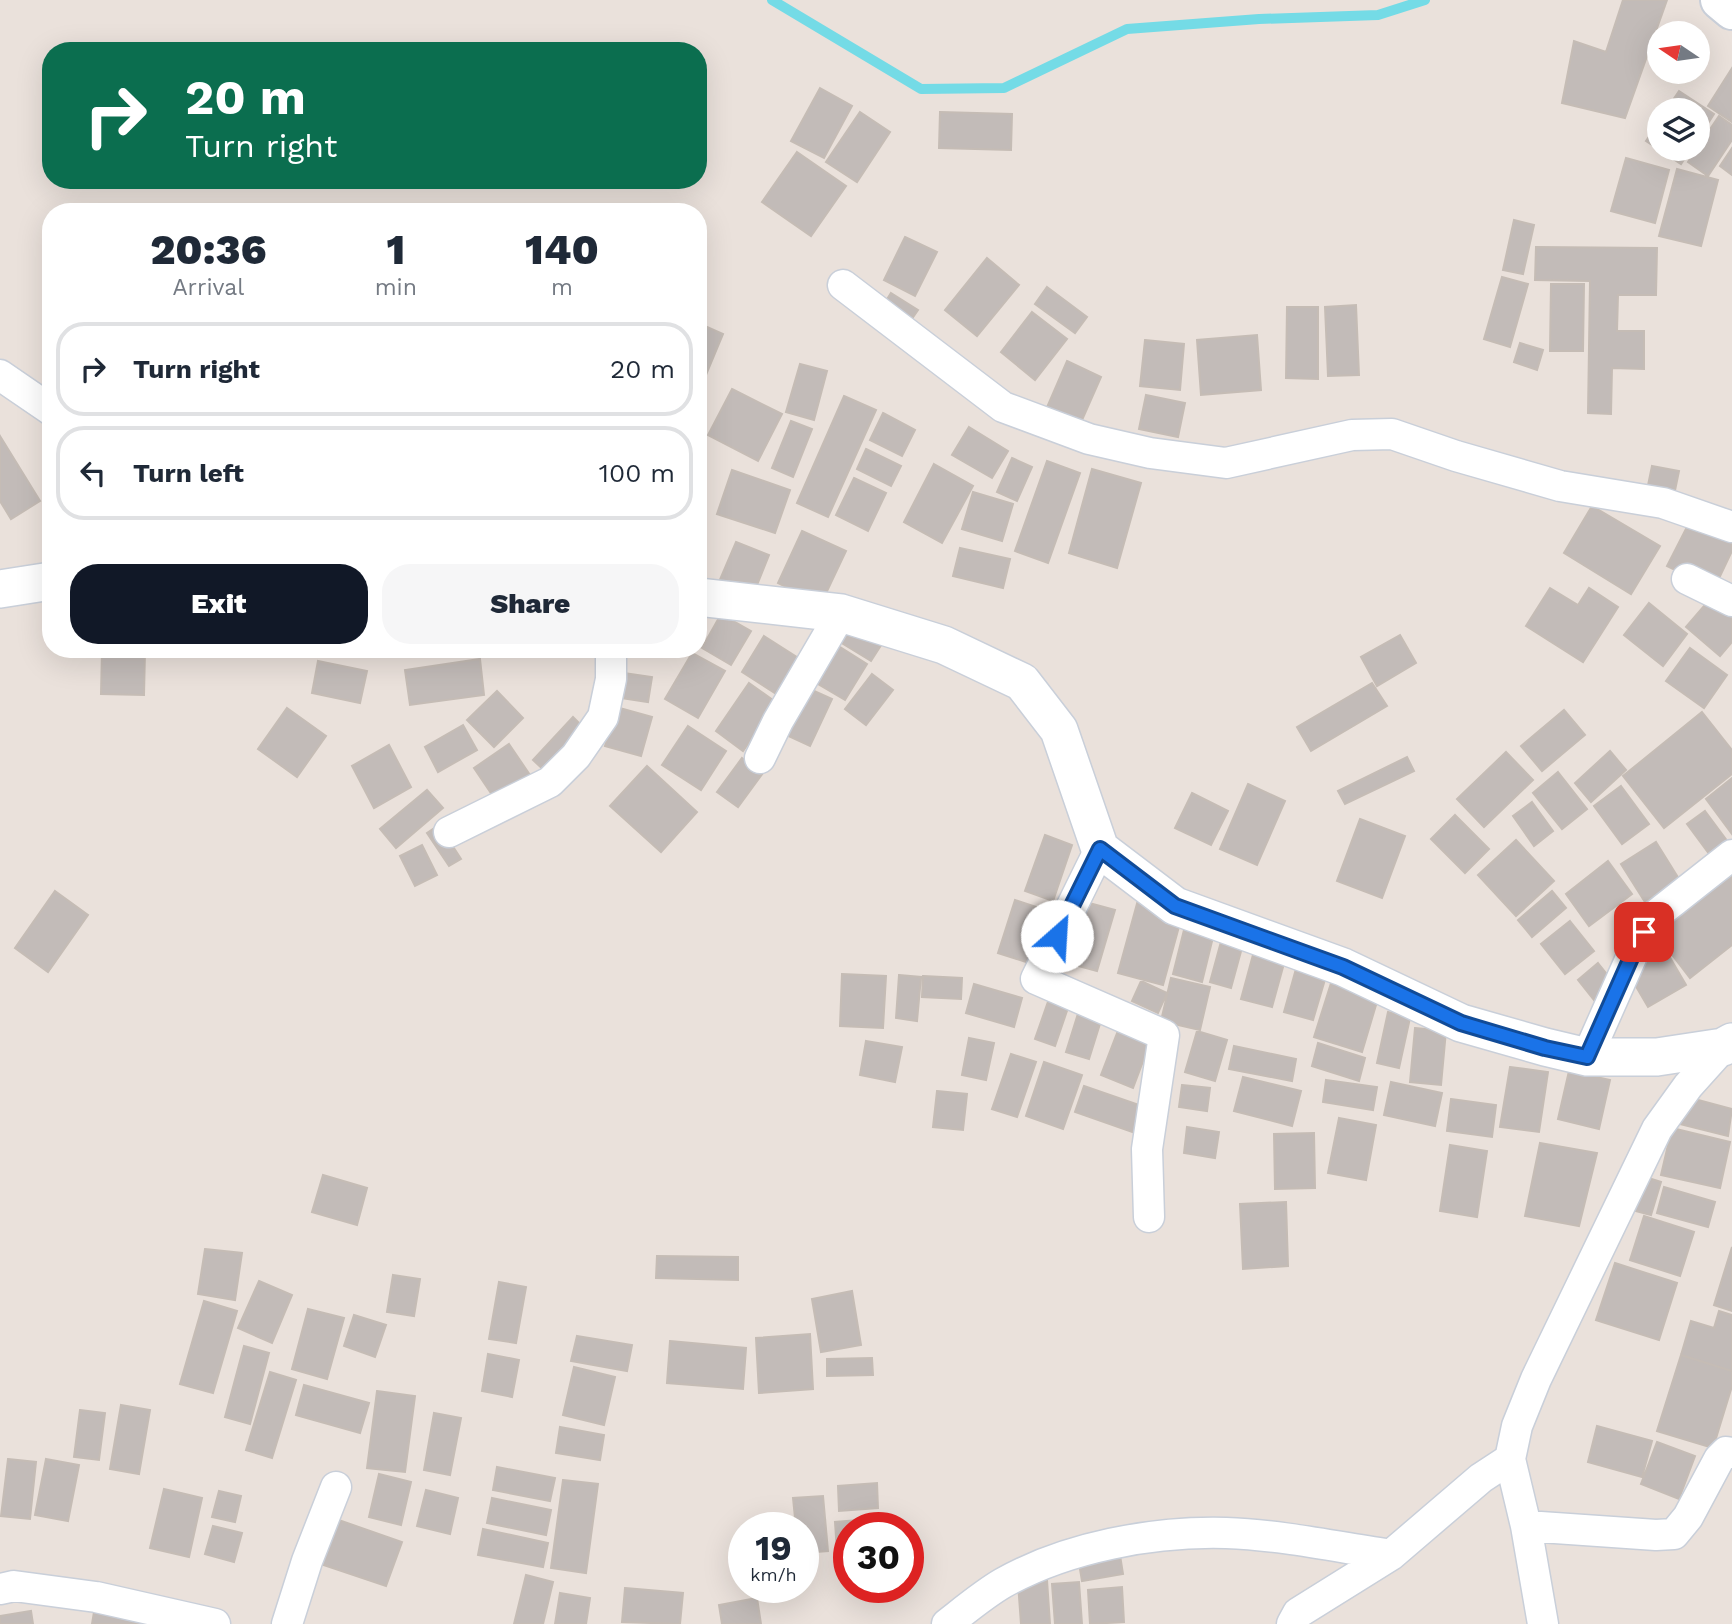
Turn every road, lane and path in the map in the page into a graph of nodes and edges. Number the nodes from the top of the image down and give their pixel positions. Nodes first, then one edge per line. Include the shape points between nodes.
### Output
1 (1720, 0) edge
2 (1732, 10) edge
3 (843, 285) dead end
4 (0, 375) edge
5 (42, 404) edge
6 (1732, 527) edge
7 (1687, 579) dead end
8 (42, 582) edge
9 (0, 589) edge
10 (707, 598) edge
11 (1732, 601) edge
12 (841, 613) junction
13 (611, 658) edge
14 (760, 758) dead end
15 (449, 832) dead end
16 (1100, 849) junction
17 (1732, 855) edge
18 (1727, 1044) edge
19 (1587, 1057) junction
20 (1149, 1216) dead end
21 (1732, 1452) edge
22 (1510, 1459) junction
23 (336, 1487) dead end
24 (1526, 1526) junction
25 (1391, 1555) junction
26 (0, 1589) edge
27 (215, 1624) edge
28 (287, 1624) edge
29 (947, 1624) edge
30 (1292, 1624) edge
31 (1543, 1624) edge

1 - 2 main road
3 - 6 street via 1003,407 1089,439 1226,463 1352,435 1392,434 1560,486 1663,503
4 - 5 street
7 - 11 street
8 - 9 street
10 - 12 street
12 - 14 street
12 - 16 street via 944,645 1022,682 1059,730
13 - 15 street via 603,717 576,756 550,782
16 - 19 street via 1175,906 1343,967 1461,1023
16 - 20 street via 1036,979 1164,1035 1147,1149
17 - 19 street via 1652,918
18 - 19 street via 1657,1058
18 - 22 street via 1657,1129 1536,1379 1517,1426
21 - 24 street via 1726,1452 1713,1467 1688,1517 1674,1534
22 - 24 street
22 - 25 street
23 - 28 street
24 - 31 street
25 - 29 street via 1226,1533 1132,1541 1063,1555 1002,1583
25 - 30 street via 1298,1613
26 - 27 street via 54,1590

